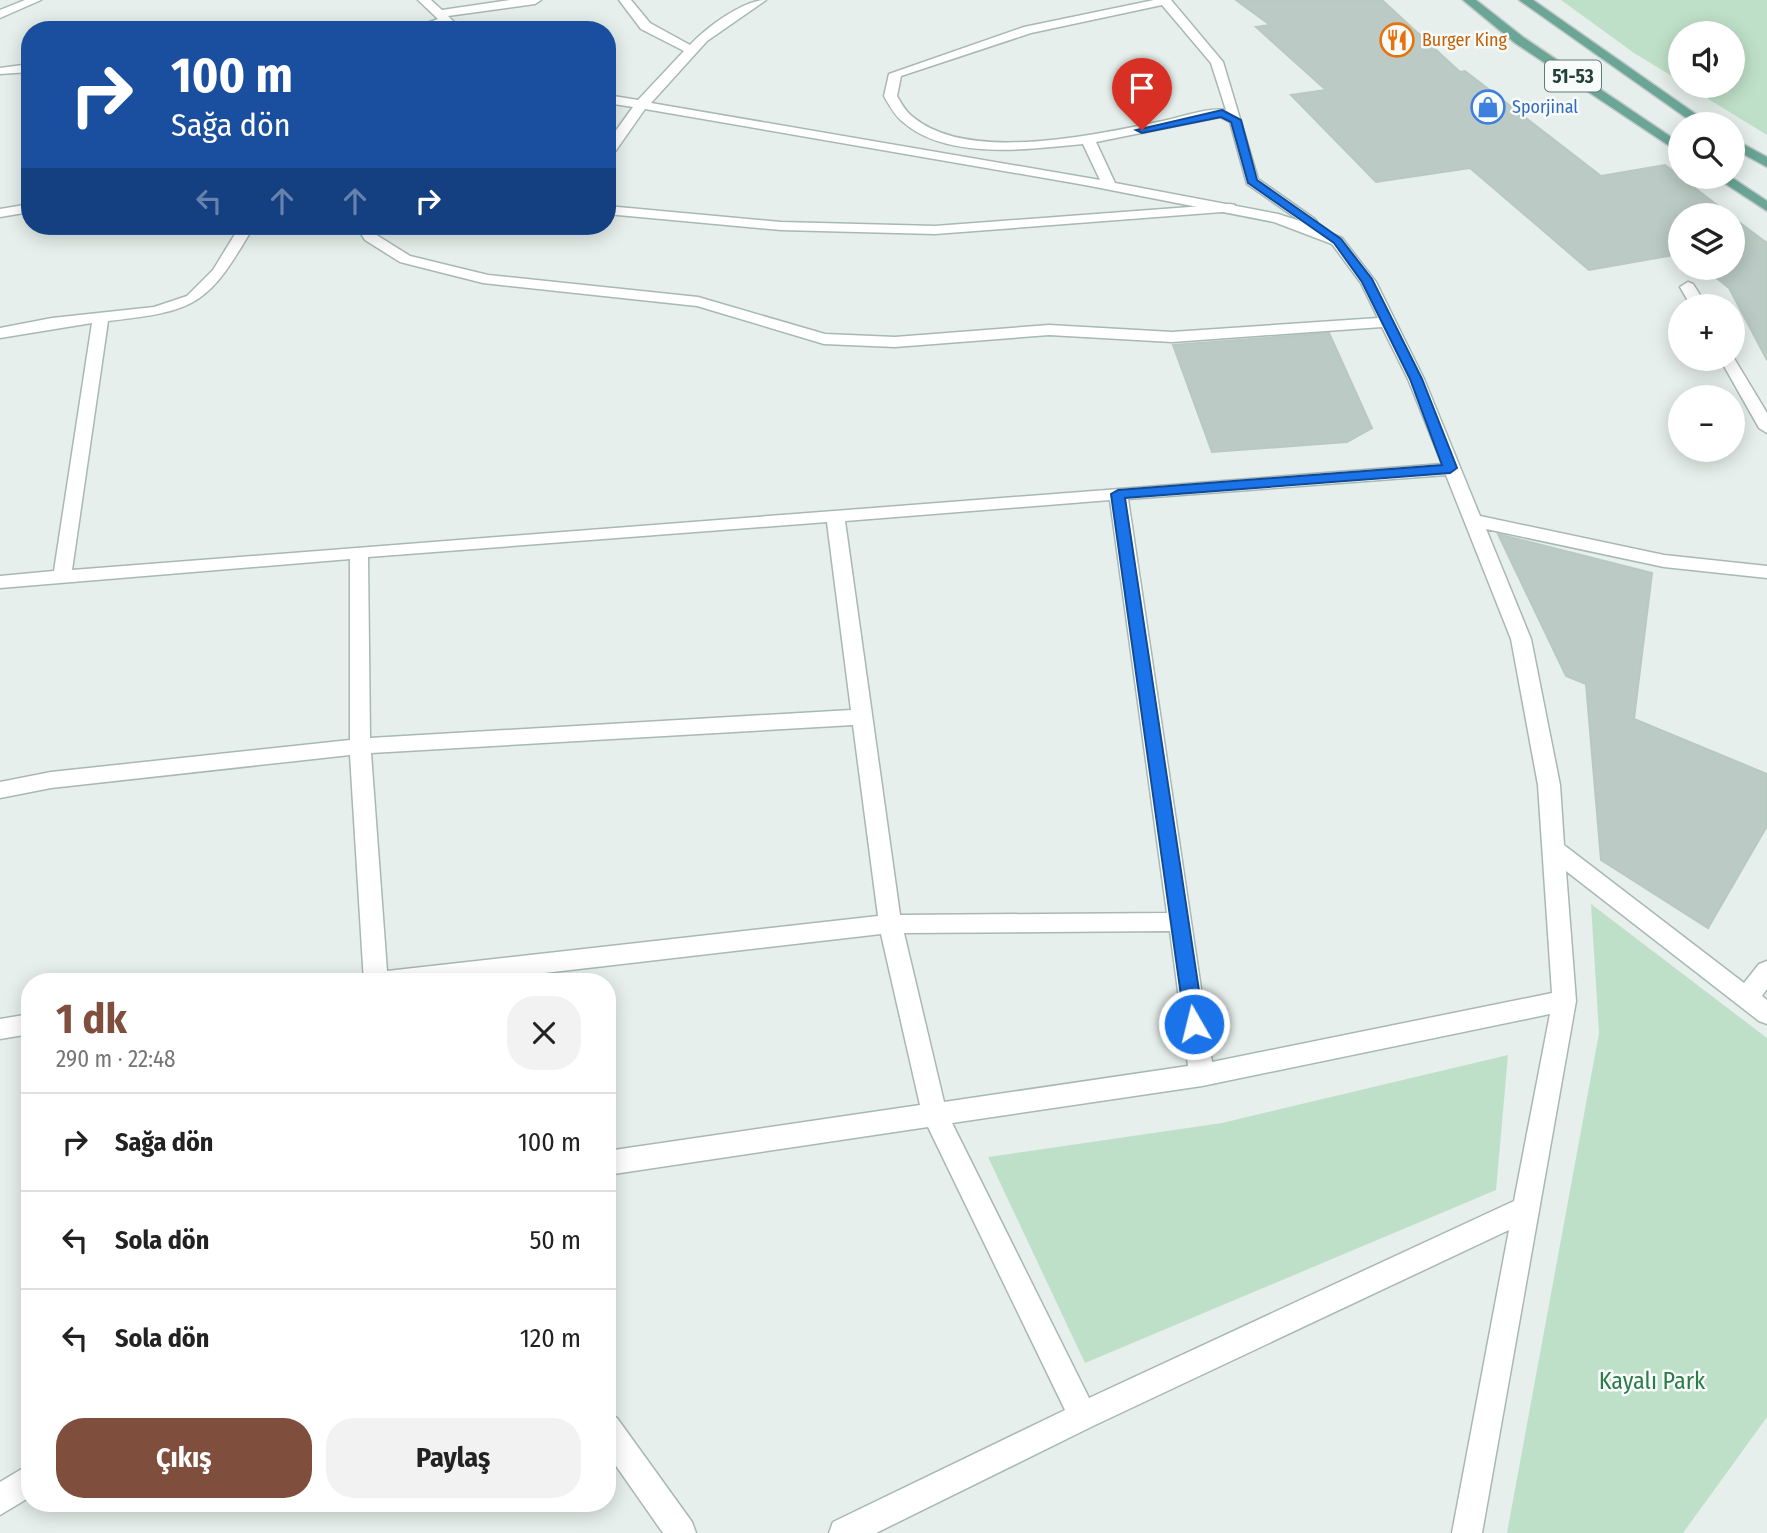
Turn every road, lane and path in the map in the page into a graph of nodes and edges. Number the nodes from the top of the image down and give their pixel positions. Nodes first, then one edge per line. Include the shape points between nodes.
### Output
1 (36, 0) edge
2 (424, 0) edge
3 (535, 0) edge
4 (625, 0) edge
5 (760, 0) edge
6 (1469, 0) edge
7 (1525, 0) edge
8 (1165, 1) edge
9 (0, 14) edge
10 (441, 17) junction
11 (433, 21) edge
12 (446, 21) edge
13 (692, 50) junction
14 (21, 69) edge
15 (3, 71) dead end
16 (616, 100) edge
17 (643, 103) junction
18 (1686, 112) edge
19 (1236, 120) junction
20 (616, 140) edge
21 (1088, 140) junction
22 (1668, 141) edge
23 (1745, 150) edge
24 (1767, 163) edge
25 (1110, 186) junction
26 (1740, 189) edge
27 (1767, 207) edge
28 (1230, 208) junction
29 (21, 210) edge
30 (616, 211) edge
31 (0, 213) edge
32 (242, 235) edge
33 (369, 235) edge
34 (1338, 241) junction
35 (1688, 287) dead end
36 (1692, 294) edge
37 (101, 317) junction
38 (1388, 322) junction
39 (0, 333) edge
40 (1735, 371) edge
41 (1767, 428) edge
42 (1450, 468) junction
43 (1118, 494) junction
44 (835, 516) junction
45 (1472, 520) junction
46 (359, 552) junction
47 (1767, 572) edge
48 (62, 577) junction
49 (0, 582) edge
50 (864, 717) junction
51 (360, 746) junction
52 (0, 789) edge
53 (1554, 849) junction
54 (1179, 922) junction
55 (890, 924) junction
56 (1767, 971) edge
57 (377, 973) edge
58 (457, 973) edge
59 (1747, 998) junction
60 (1564, 1001) junction
61 (1767, 1014) edge
62 (21, 1026) edge
63 (0, 1029) edge
64 (1202, 1075) junction
65 (935, 1115) junction
66 (616, 1162) edge
67 (1527, 1208) junction
68 (1083, 1416) junction
69 (616, 1441) edge
70 (21, 1485) edge
71 (0, 1500) edge
72 (681, 1533) edge
73 (844, 1533) edge
74 (1467, 1533) edge

1 - 9 street
2 - 10 street
3 - 10 street
4 - 13 street via 651,33
5 - 13 street
6 - 22 main road, 51-53 via 1519,40
7 - 18 main road, 51-53
8 - 19 street via 1217,62
8 - 21 street via 1028,30 895,74 890,96 908,120 953,141 999,147
10 - 11 street
10 - 12 street
13 - 17 street
14 - 15 street
16 - 17 street
17 - 20 street
17 - 25 street
19 - 21 street via 1222,113
19 - 34 street via 1252,181
21 - 25 street
23 - 24 main road
25 - 28 street
26 - 27 main road
28 - 30 street via 934,230 780,226
28 - 34 street via 1278,218
29 - 31 street
32 - 37 street via 219,273 192,299 156,311
33 - 38 street via 405,259 488,280 698,302 824,339 895,342 1049,330 1172,337
34 - 38 street via 1368,282
35 - 36 street
37 - 39 street
37 - 48 street
38 - 42 street
40 - 41 street
42 - 43 street
42 - 45 street
43 - 44 street
43 - 54 street
44 - 46 street
44 - 50 street
45 - 47 street via 1664,561
45 - 53 street via 1521,639 1549,785
46 - 48 street
46 - 51 street
48 - 49 street
50 - 51 street
50 - 55 street
51 - 52 street
51 - 57 street
53 - 59 street
53 - 60 street
54 - 55 street
54 - 64 street
55 - 58 street
55 - 65 street
56 - 59 street
59 - 61 street
60 - 64 street
60 - 67 street
62 - 63 street
64 - 65 street
65 - 66 street
65 - 68 street
67 - 68 street
67 - 74 street
68 - 73 street
69 - 72 street
70 - 71 street

